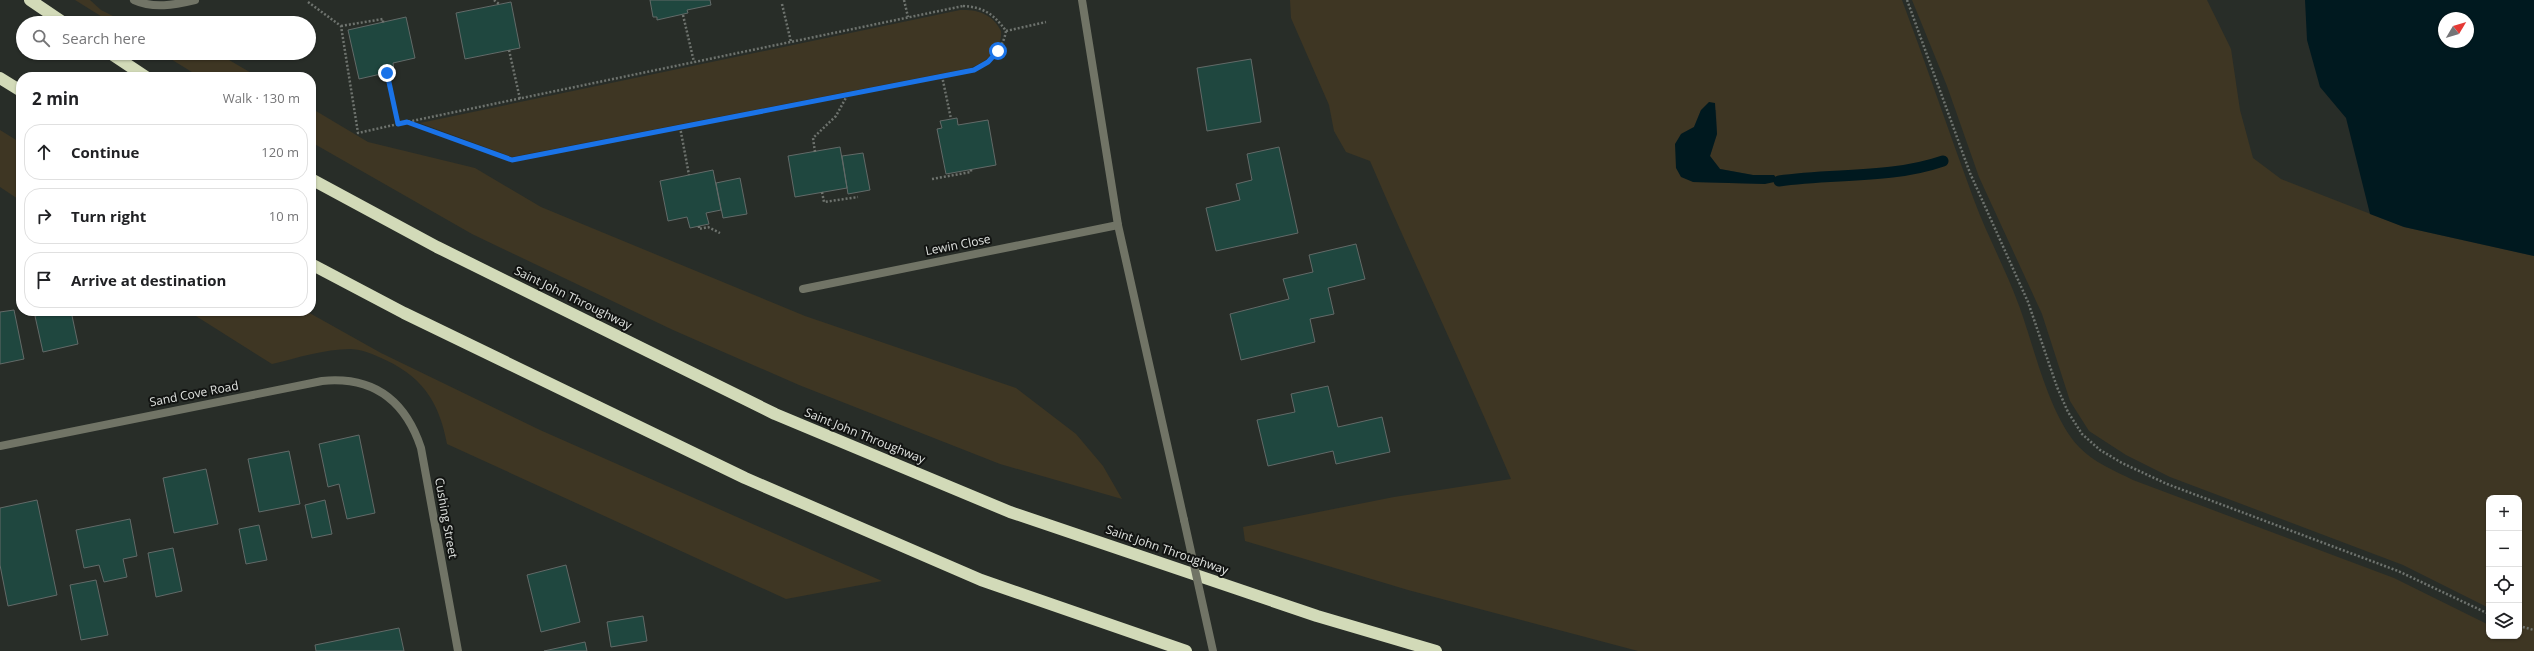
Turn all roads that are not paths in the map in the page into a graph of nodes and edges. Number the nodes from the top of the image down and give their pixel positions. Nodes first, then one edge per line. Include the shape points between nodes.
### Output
1 (30, 0) edge
2 (134, 0) edge
3 (196, 0) edge
4 (1082, 0) edge
5 (54, 16) edge
6 (120, 60) edge
7 (138, 72) edge
8 (0, 78) edge
9 (16, 88) edge
10 (316, 182) edge
11 (1118, 225) junction
12 (316, 267) edge
13 (803, 288) dead end
14 (390, 397) joint
15 (0, 446) edge
16 (458, 651) edge
17 (1186, 651) edge
18 (1213, 651) edge
19 (1436, 651) edge

1 - 5 highway
2 - 3 street via 165,6
4 - 11 street
6 - 7 highway
8 - 9 highway
10 - 19 highway, Saint John Throughway via 437,247 775,414 1010,512 1317,616
11 - 13 street, Lewin Close
11 - 18 street, bridge
12 - 17 highway via 411,316 745,478 981,580
14 - 15 street, Sand Cove Road via 370,385 358,382 341,379 322,381
14 - 16 street, Cushing Street via 409,419 421,448

